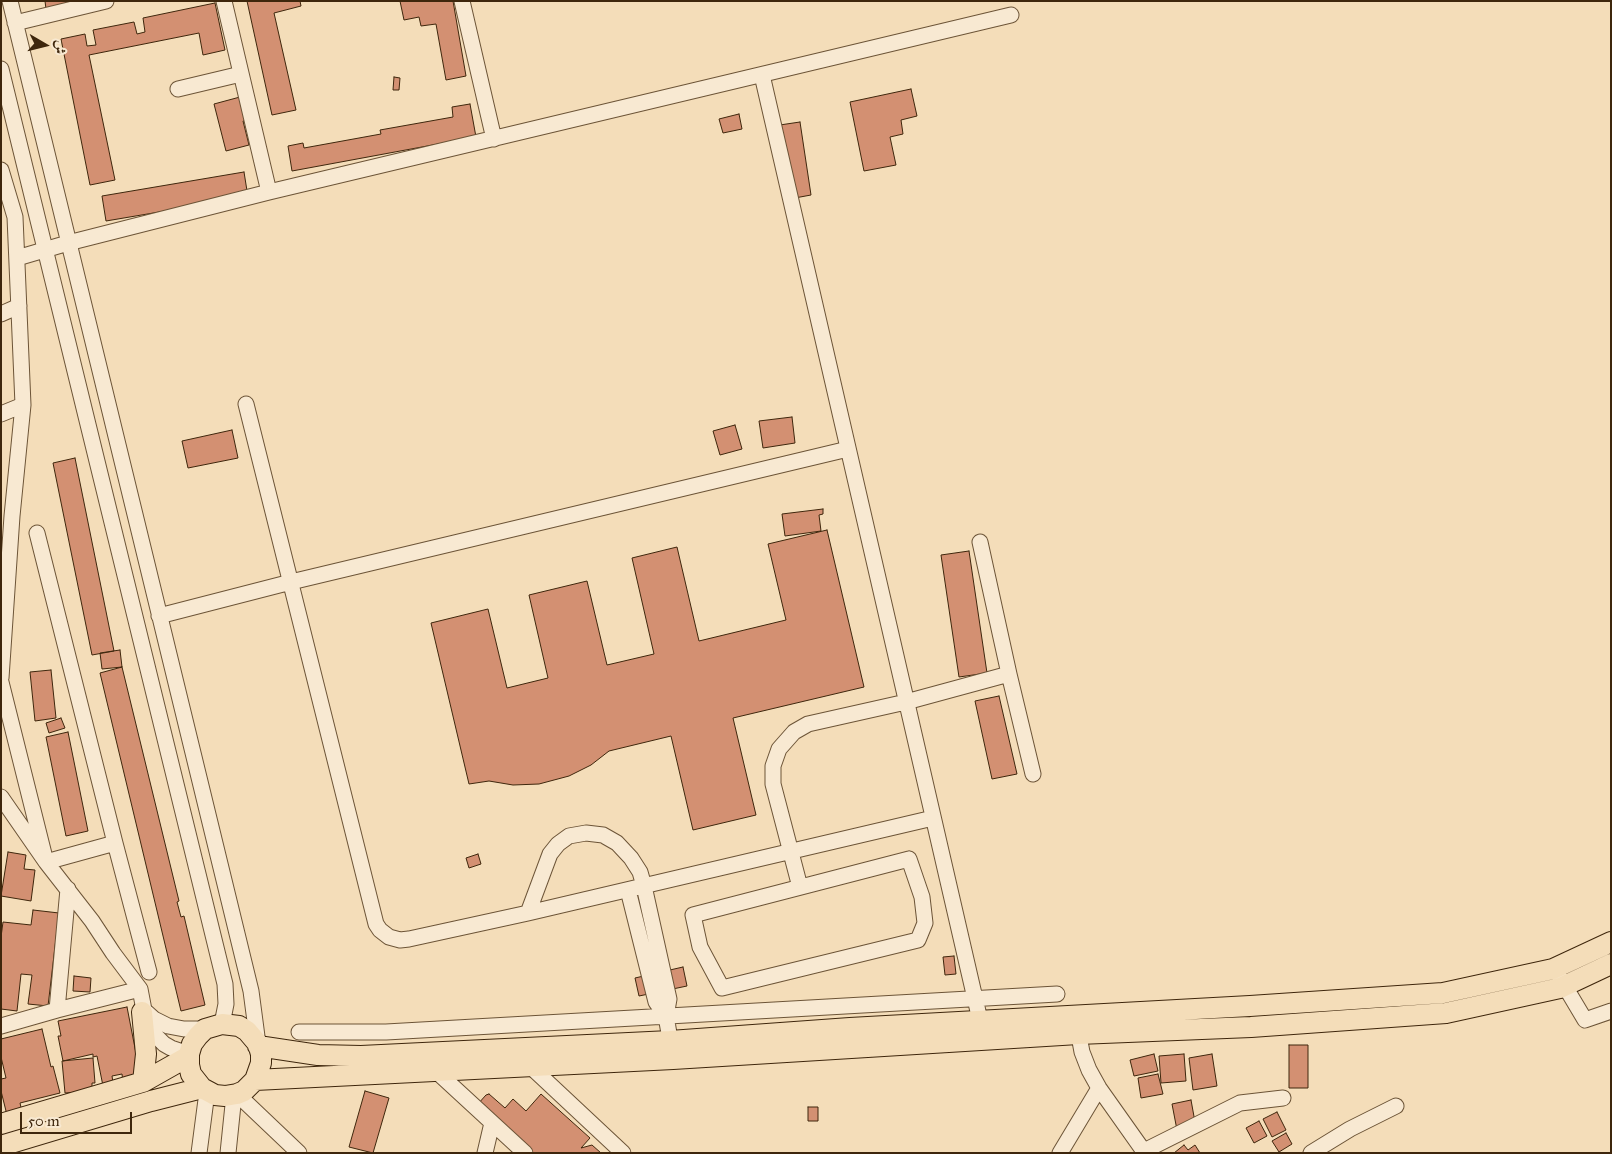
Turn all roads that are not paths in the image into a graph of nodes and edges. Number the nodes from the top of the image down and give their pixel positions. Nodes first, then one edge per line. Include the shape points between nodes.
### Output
1 (10, 1) edge
2 (106, 1) edge
3 (224, 1) edge
4 (462, 1) edge
5 (1011, 15) dead end
6 (15, 23) junction
7 (1, 69) edge
8 (241, 74) junction
9 (762, 75) junction
10 (178, 89) dead end
11 (494, 139) junction
12 (1, 170) edge
13 (269, 192) junction
14 (8, 220) edge
15 (68, 243) junction
16 (45, 251) junction
17 (17, 258) junction
18 (19, 306) junction
19 (1, 314) edge
20 (246, 404) dead end
21 (23, 405) junction
22 (1, 414) edge
23 (848, 449) junction
24 (6, 518) edge
25 (37, 534) dead end
26 (980, 542) dead end
27 (291, 582) junction
28 (4, 609) edge
29 (159, 616) junction
30 (1008, 674) junction
31 (1, 678) edge
32 (1, 682) edge
33 (906, 702) junction
34 (1033, 774) dead end
35 (2, 802) edge
36 (933, 818) junction
37 (115, 843) junction
38 (790, 852) junction
39 (46, 862) junction
40 (644, 886) junction
41 (800, 887) junction
42 (68, 890) junction
43 (628, 890) junction
44 (528, 914) junction
45 (1611, 942) edge
46 (1611, 964) edge
47 (1553, 969) junction
48 (149, 972) dead end
49 (1565, 986) junction
50 (140, 989) junction
51 (1057, 994) dead end
52 (976, 998) junction
53 (57, 1010) junction
54 (143, 1011) junction
55 (1611, 1011) edge
56 (666, 1016) junction
57 (980, 1020) junction
58 (1077, 1025) junction
59 (1, 1026) edge
60 (214, 1026) junction
61 (299, 1032) dead end
62 (983, 1040) junction
63 (258, 1045) junction
64 (672, 1050) junction
65 (189, 1055) junction
66 (528, 1065) junction
67 (436, 1071) junction
68 (255, 1080) junction
69 (143, 1082) junction
70 (1099, 1088) junction
71 (204, 1090) junction
72 (235, 1095) junction
73 (1283, 1098) dead end
74 (1396, 1106) dead end
75 (492, 1123) junction
76 (1, 1124) edge
77 (1, 1146) edge
78 (293, 1151) edge
79 (1144, 1152) edge
80 (199, 1153) edge
81 (228, 1153) edge
82 (485, 1153) edge
83 (525, 1153) edge
84 (623, 1153) edge
85 (1060, 1153) edge
86 (1311, 1153) edge

1 - 6 street
2 - 6 street
3 - 8 street
4 - 11 street
5 - 9 street
6 - 15 street
7 - 16 street
8 - 10 street
8 - 13 street
9 - 11 street
9 - 23 street
11 - 13 street
12 - 14 street
13 - 15 street
14 - 17 street
15 - 16 street
15 - 29 street
16 - 17 street
16 - 60 street via 225,984 226,1004
17 - 18 street
18 - 19 street
18 - 21 street
20 - 27 street
21 - 22 street
21 - 24 street
23 - 27 street
23 - 33 street
24 - 28 street
25 - 37 street
26 - 30 street
27 - 29 street
27 - 44 street via 380,930 400,940
28 - 31 street
29 - 63 street via 251,991
30 - 33 street
30 - 34 street
32 - 39 street
33 - 36 street
33 - 38 street via 808,724 794,732 779,749 773,766 773,784
35 - 39 street
36 - 38 street
36 - 52 street
37 - 39 street
37 - 48 street
38 - 40 street
38 - 41 street
39 - 42 street
40 - 43 street
40 - 44 street via 640,872 617,843 603,835 569,836 550,854
40 - 56 street via 669,999
41 - 41 street via 693,915 700,947 722,988 918,940 925,923 922,898 909,859
42 - 50 street
42 - 53 street
43 - 44 street
43 - 56 street via 656,1002
45 - 47 main road
46 - 49 main road
47 - 49 street
47 - 58 main road via 1443,993
49 - 55 street via 1585,1020
49 - 58 main road via 1446,1013 1251,1027
50 - 53 street
50 - 54 street
51 - 52 street
52 - 56 street
52 - 57 street
53 - 59 street
54 - 60 street via 176,1028
54 - 65 street via 158,1039
54 - 69 main road via 146,1054
56 - 61 street via 386,1032
56 - 64 street
57 - 58 main road
57 - 62 main road
57 - 64 main road
58 - 62 main road
58 - 70 street via 1082,1052
60 - 63 main road via 239,1026
60 - 65 main road via 198,1036
62 - 64 main road
63 - 64 main road via 318,1055 361,1056
63 - 68 main road via 261,1063
64 - 66 main road
65 - 69 main road
65 - 71 main road via 191,1074
66 - 67 main road
66 - 84 street
67 - 68 main road
67 - 75 street
68 - 72 main road
69 - 76 main road
70 - 79 street
70 - 85 street
71 - 72 main road via 225,1096
71 - 77 main road via 151,1101
71 - 80 street
72 - 78 street
72 - 81 street
73 - 79 street via 1240,1103
74 - 86 street
75 - 82 street
75 - 83 street

